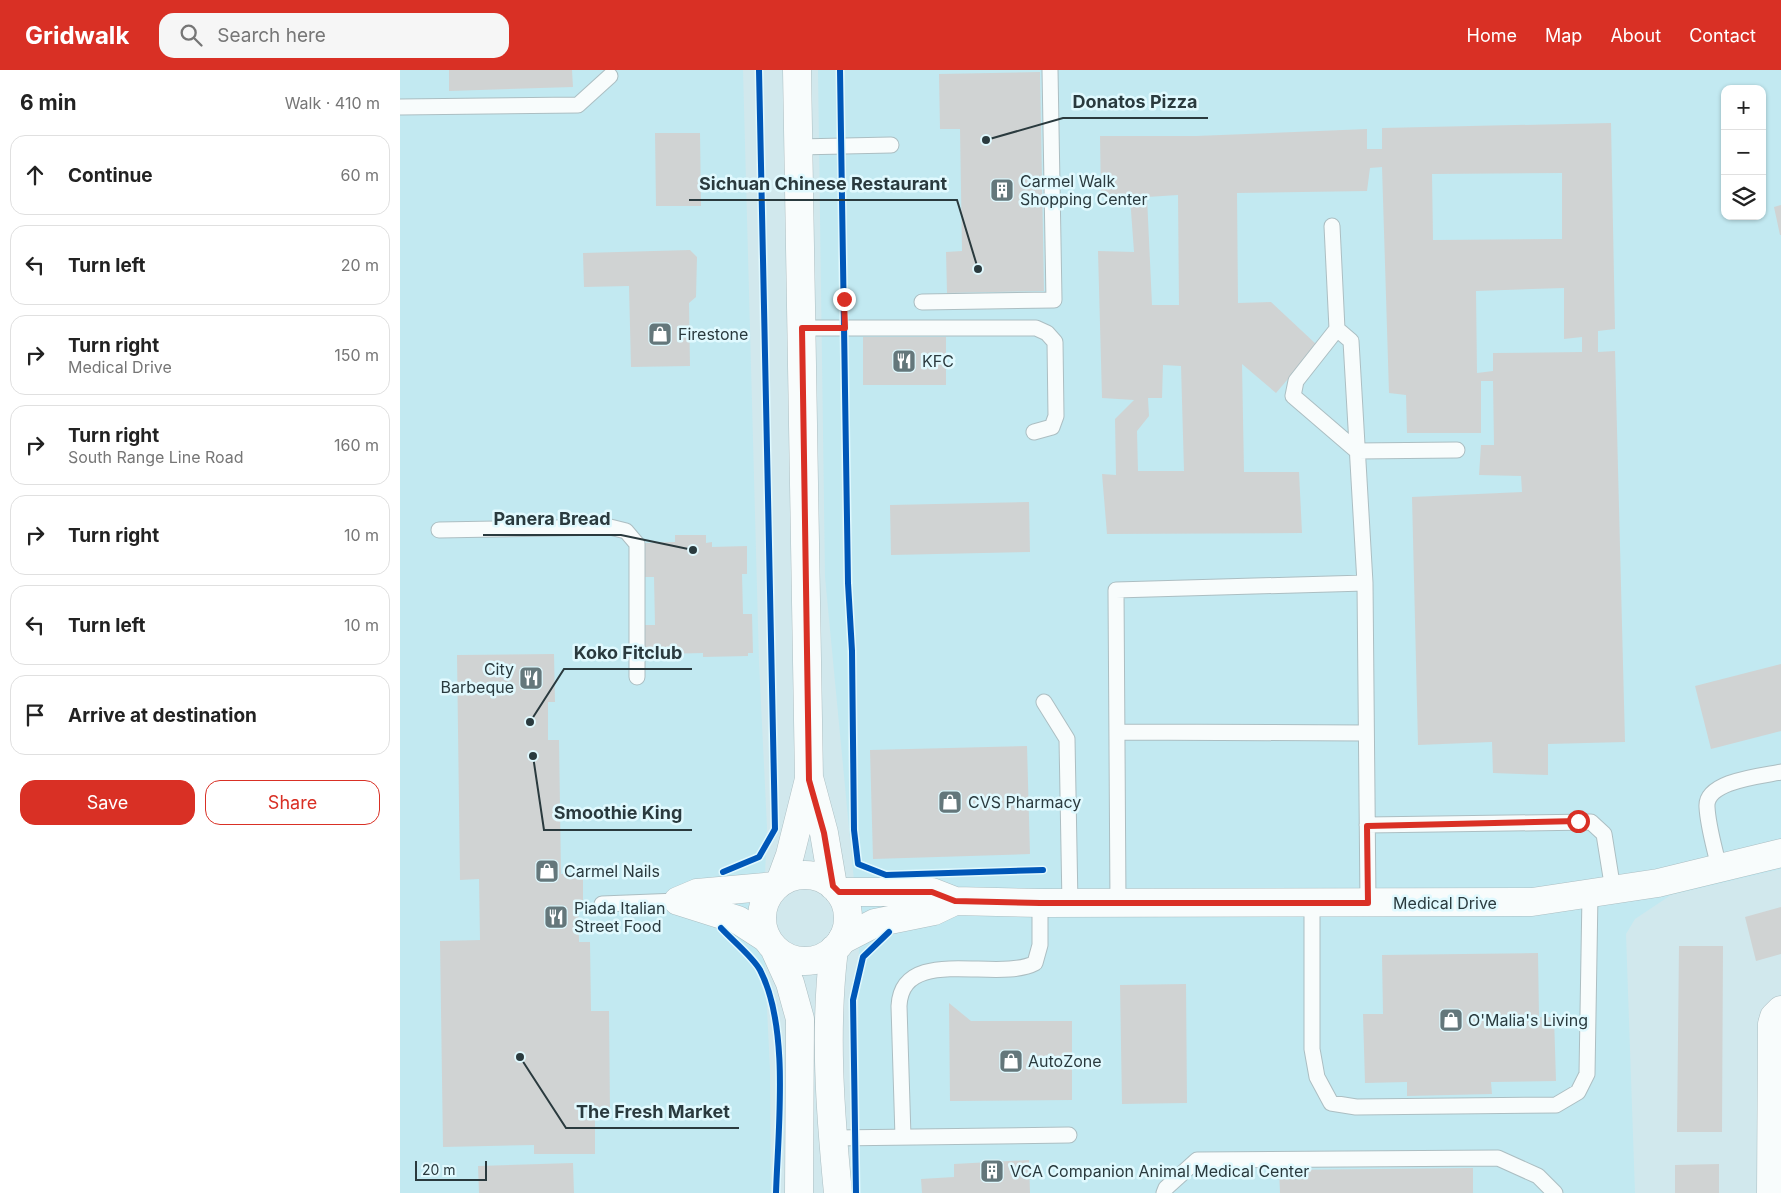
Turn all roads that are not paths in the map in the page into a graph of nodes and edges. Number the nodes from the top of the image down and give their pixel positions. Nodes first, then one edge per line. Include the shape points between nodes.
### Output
1 (797, 70) edge
2 (1050, 70) edge
3 (610, 76) dead end
4 (400, 107) edge
5 (891, 145) dead end
6 (798, 147) junction
7 (1332, 226) dead end
8 (922, 302) dead end
9 (802, 328) junction
10 (1337, 329) junction
11 (1034, 432) dead end
12 (1457, 450) dead end
13 (1357, 451) junction
14 (439, 530) dead end
15 (1365, 584) junction
16 (637, 677) dead end
17 (1044, 702) dead end
18 (1117, 732) junction
19 (1365, 734) junction
20 (1781, 772) edge
21 (809, 780) junction
22 (1367, 826) junction
23 (1781, 853) edge
24 (1719, 868) junction
25 (778, 884) junction
26 (836, 889) junction
27 (1602, 892) junction
28 (678, 901) junction
29 (955, 901) junction
30 (1040, 903) junction
31 (1118, 903) junction
32 (1312, 903) junction
33 (1368, 903) junction
34 (602, 904) dead end
35 (1070, 904) junction
36 (770, 944) junction
37 (838, 944) junction
38 (1781, 1010) edge
39 (1069, 1135) dead end
40 (903, 1137) junction
41 (833, 1138) junction
42 (799, 1193) edge
43 (838, 1193) edge
44 (1164, 1193) edge
45 (1555, 1193) edge
46 (1771, 1193) edge

1 - 6 main road
2 - 8 lane via 1054,300
3 - 4 lane via 578,106
5 - 6 lane
6 - 9 main road
7 - 10 lane
9 - 11 lane via 1041,330 1055,342 1056,416 1052,426
9 - 21 main road
10 - 13 lane via 1351,341
10 - 13 lane via 1296,380 1293,396
12 - 13 lane
13 - 15 lane
14 - 16 lane via 610,527 626,531 637,544
15 - 18 lane via 1116,590
15 - 19 lane
17 - 35 lane via 1067,739
18 - 19 lane
18 - 31 lane
19 - 22 lane
20 - 24 lane via 1722,785 1710,794 1706,806
21 - 25 main road via 790,855
21 - 26 main road
22 - 27 lane via 1591,822 1604,834
22 - 33 lane
23 - 24 main road, Medical Drive
24 - 27 main road, Medical Drive
25 - 26 main road via 802,875 817,876
25 - 28 main road via 697,893
25 - 36 main road via 767,896 762,909 762,924
26 - 29 main road, Medical Drive via 932,892
26 - 37 main road via 846,903 848,915 847,928
27 - 32 lane via 1587,1074 1578,1092 1556,1105 1356,1107 1331,1102 1317,1077 1312,1049
27 - 33 main road, Medical Drive via 1532,902
28 - 34 lane
28 - 36 main road via 738,920
29 - 30 main road, Medical Drive
29 - 37 main road, Medical Drive via 934,910 875,923
30 - 35 main road, Medical Drive
30 - 40 lane via 1040,945 1035,963 1013,969 930,971 908,980 902,988 898,1006
31 - 32 main road, Medical Drive
31 - 35 main road, Medical Drive
32 - 33 main road, Medical Drive
36 - 37 main road via 786,957 798,960 823,956
36 - 42 main road via 790,983 800,1020
37 - 41 main road via 827,1021
38 - 46 main road via 1772,1024
39 - 40 lane
40 - 41 lane
41 - 43 main road
44 - 45 lane via 1196,1160 1498,1158 1538,1176

